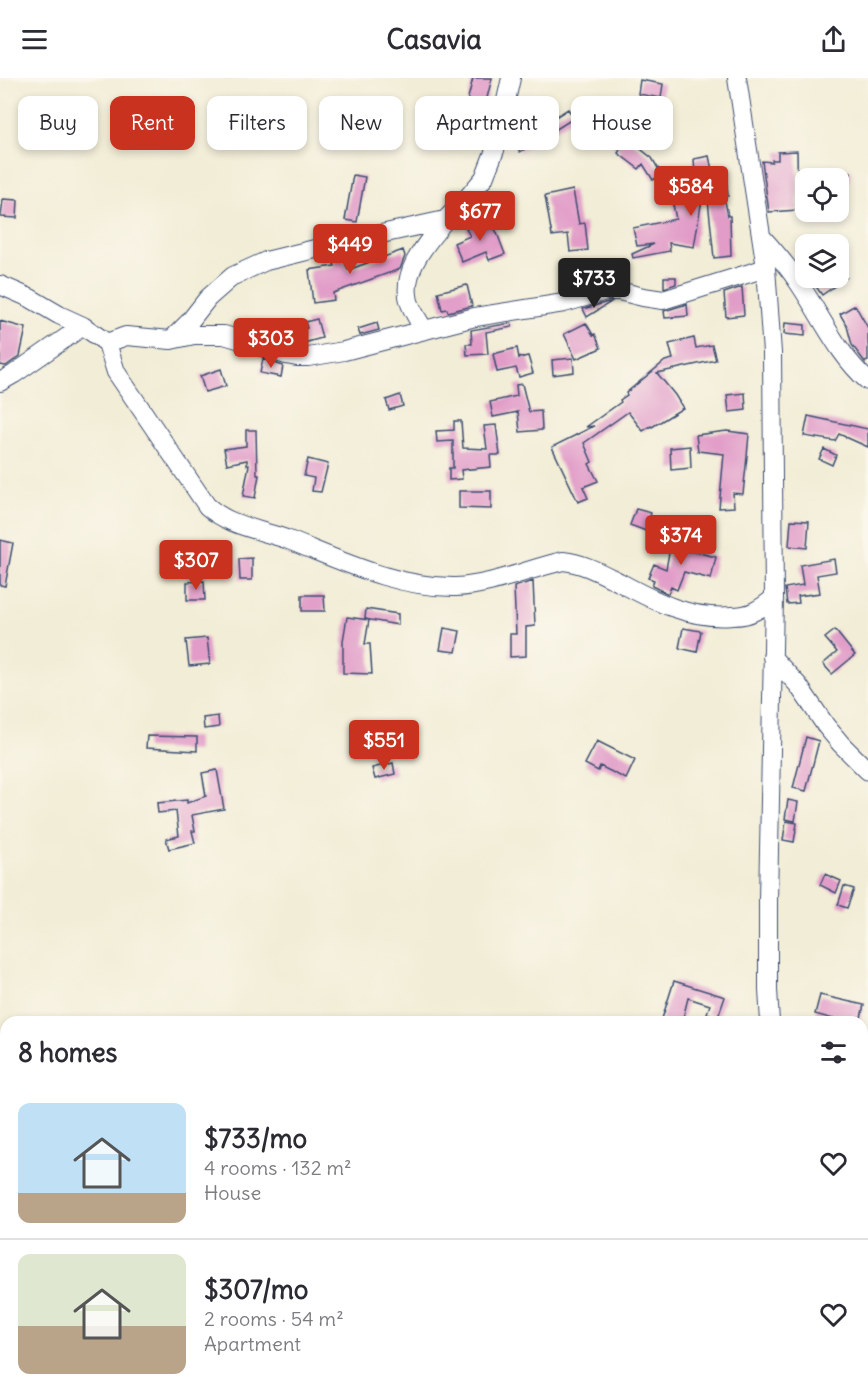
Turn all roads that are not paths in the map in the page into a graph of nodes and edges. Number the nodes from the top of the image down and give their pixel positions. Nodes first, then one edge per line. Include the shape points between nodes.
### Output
1 (511, 78) edge
2 (737, 78) edge
3 (444, 220) junction
4 (760, 235) junction
5 (766, 268) junction
6 (0, 285) edge
7 (83, 326) junction
8 (424, 330) junction
9 (171, 340) junction
10 (107, 343) junction
11 (868, 381) edge
12 (0, 382) edge
13 (774, 598) junction
14 (772, 657) junction
15 (868, 771) edge
16 (770, 1016) edge

1 - 3 street via 495,150 484,178
2 - 4 street
3 - 8 street via 409,278 410,302
3 - 9 street via 266,261 233,276
4 - 5 street
4 - 11 street via 795,277 847,359
5 - 8 street via 663,300 606,291
5 - 13 street via 772,353
6 - 7 street
7 - 10 street
7 - 12 street
8 - 9 street via 344,351 297,357 224,335
9 - 10 street via 126,336
10 - 13 street via 116,372 207,506 233,523 284,538 363,570 425,585 478,584 563,561 590,568 666,606 707,617 753,612
13 - 14 street
14 - 15 street via 841,744
14 - 16 street

